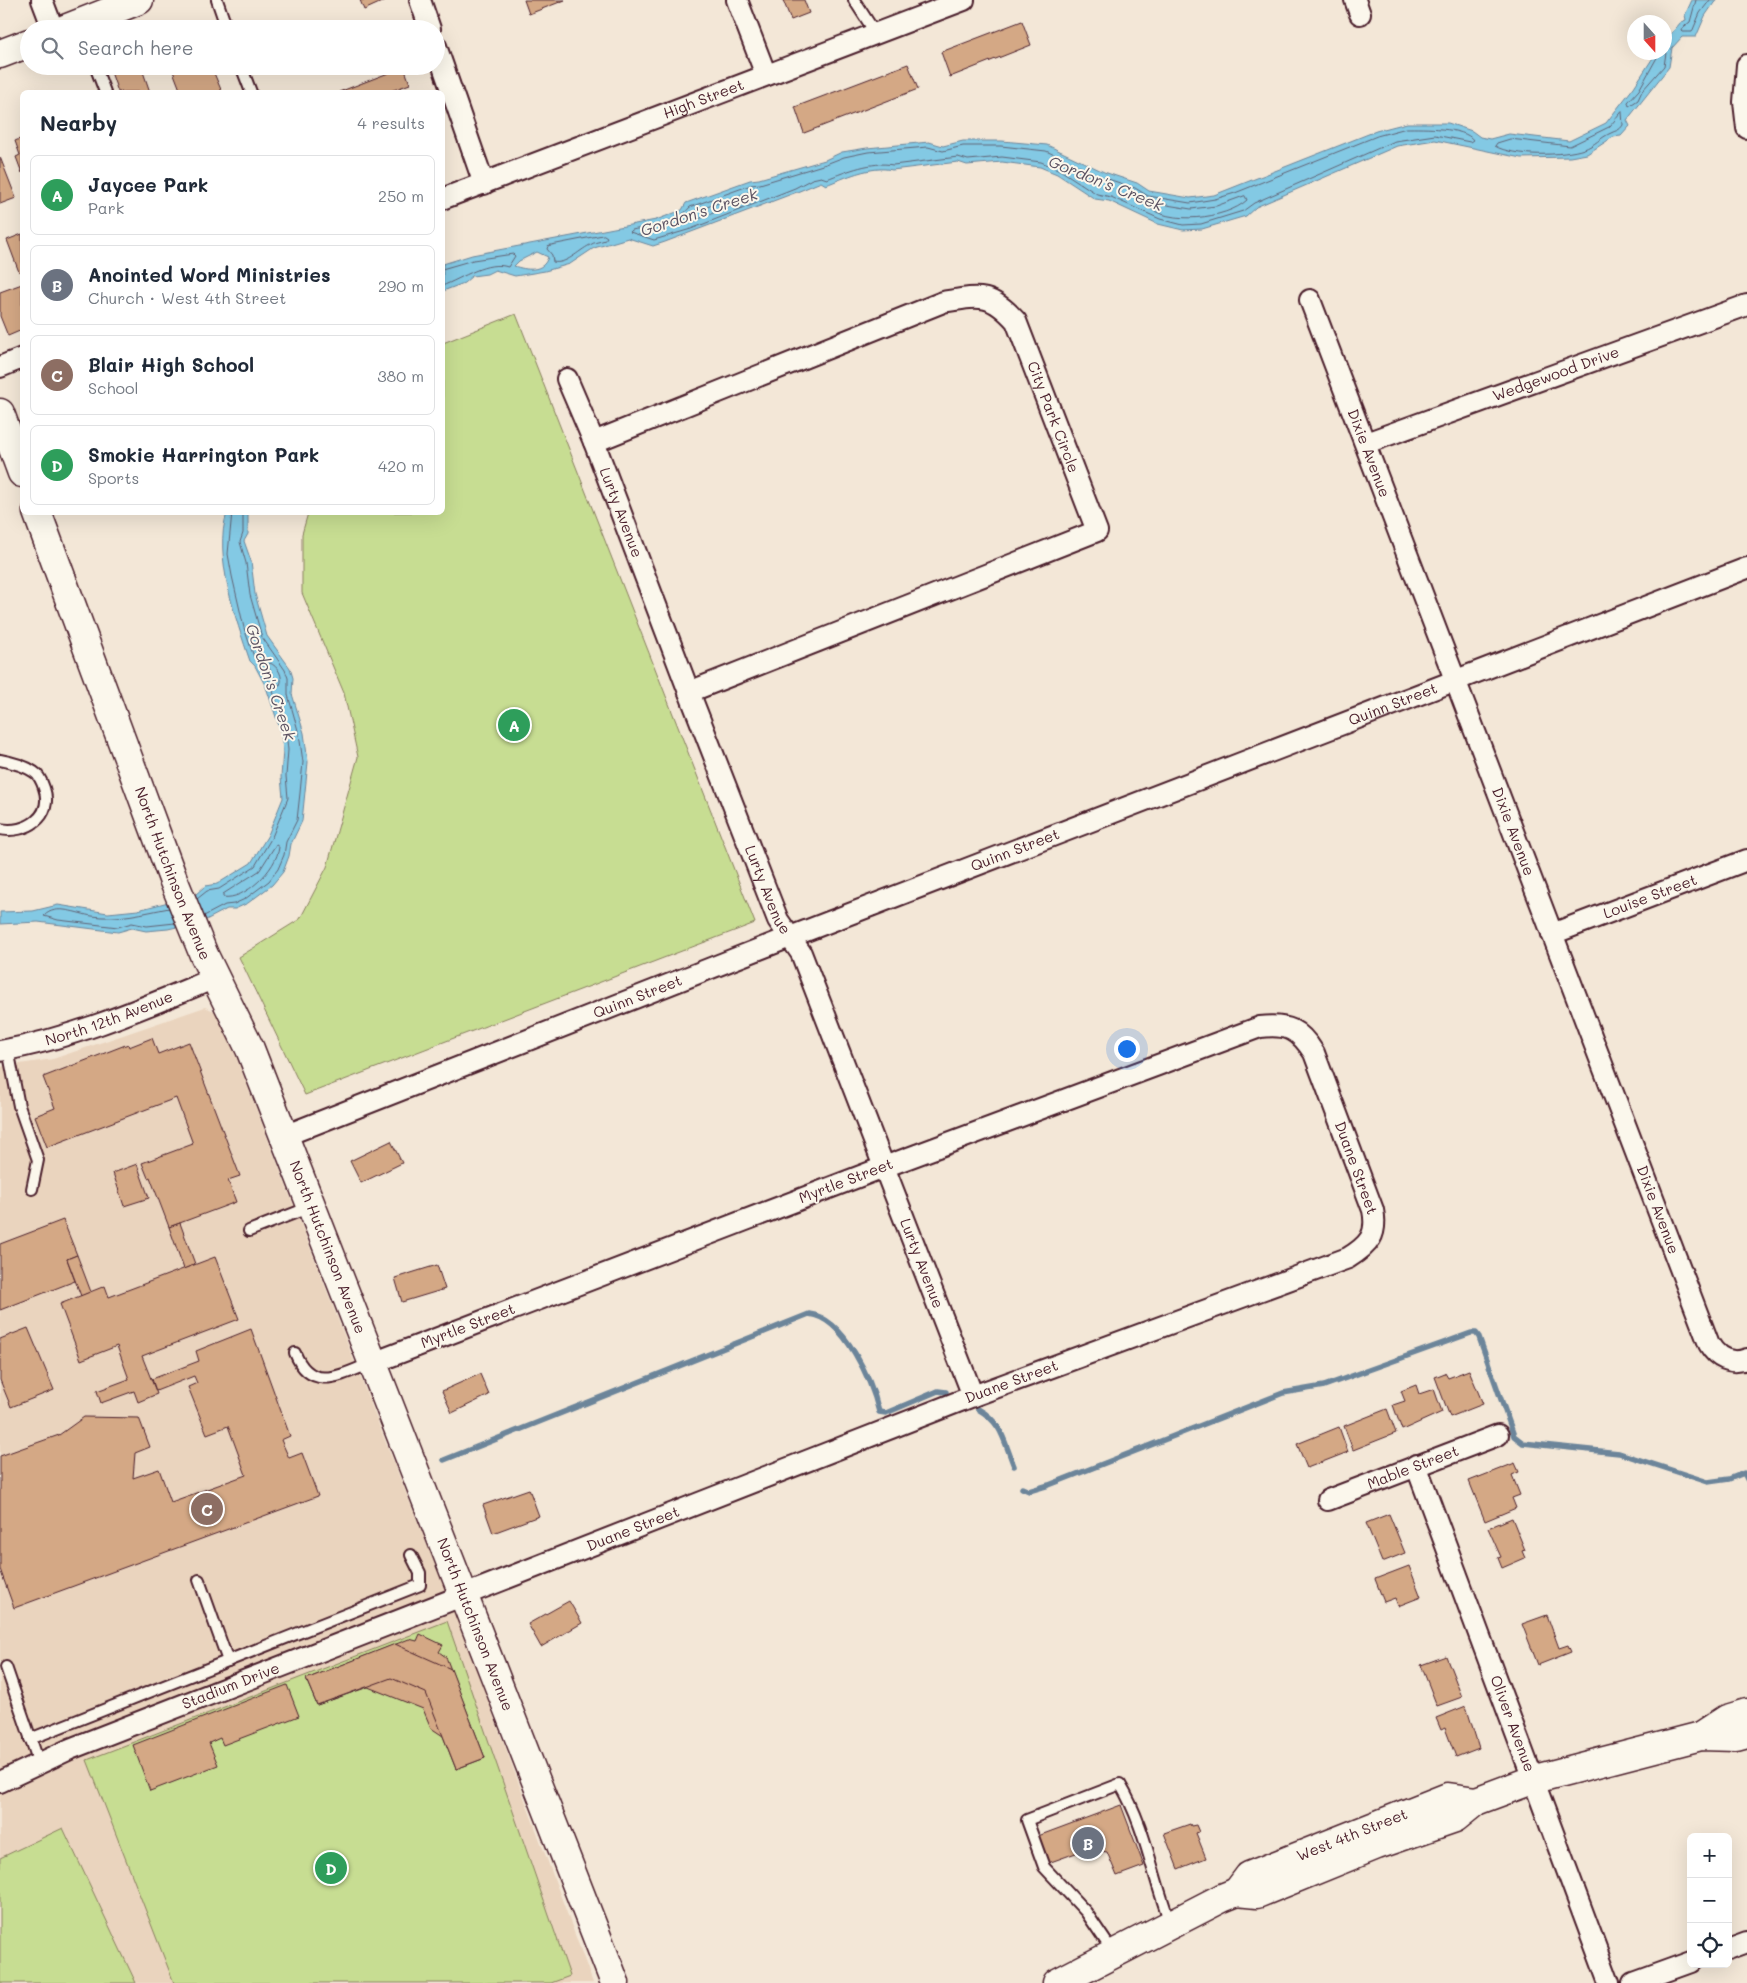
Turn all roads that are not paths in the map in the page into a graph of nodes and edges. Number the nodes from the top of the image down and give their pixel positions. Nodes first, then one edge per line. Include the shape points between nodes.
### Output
1 (42, 0) edge
2 (217, 0) edge
3 (420, 0) edge
4 (737, 0) edge
5 (854, 0) edge
6 (964, 0) edge
7 (128, 2) edge
8 (50, 20) edge
9 (91, 20) edge
10 (224, 20) edge
11 (427, 20) edge
12 (876, 34) junction
13 (20, 46) edge
14 (0, 54) edge
15 (1747, 65) edge
16 (445, 72) edge
17 (766, 74) junction
18 (98, 75) edge
19 (244, 75) edge
20 (104, 90) edge
21 (250, 90) edge
22 (1747, 128) edge
23 (484, 184) junction
24 (445, 198) edge
25 (1310, 300) dead end
26 (1747, 305) edge
27 (20, 359) edge
28 (0, 366) edge
29 (567, 379) dead end
30 (0, 413) edge
31 (594, 442) junction
32 (1366, 443) junction
33 (20, 468) edge
34 (38, 515) edge
35 (1747, 568) edge
36 (1455, 679) junction
37 (689, 692) junction
38 (0, 760) edge
39 (0, 829) edge
40 (1747, 860) edge
41 (1552, 934) junction
42 (790, 936) junction
43 (209, 967) junction
44 (4, 1050) edge
45 (1314, 1053) joint
46 (284, 1136) junction
47 (884, 1166) junction
48 (32, 1189) dead end
49 (311, 1207) junction
50 (249, 1231) dead end
51 (295, 1353) dead end
52 (1747, 1359) edge
53 (373, 1363) junction
54 (973, 1396) junction
55 (1498, 1435) dead end
56 (1416, 1465) junction
57 (1328, 1500) dead end
58 (411, 1555) dead end
59 (200, 1580) dead end
60 (464, 1596) junction
61 (228, 1661) junction
62 (6, 1667) dead end
63 (1747, 1713) edge
64 (1747, 1734) edge
65 (1701, 1736) junction
66 (30, 1739) junction
67 (39, 1763) junction
68 (1535, 1779) junction
69 (0, 1782) edge
70 (1171, 1924) junction
71 (1747, 1942) edge
72 (1732, 1948) edge
73 (1114, 1953) junction
74 (1687, 1963) edge
75 (611, 1980) edge
76 (1056, 1983) edge
77 (1609, 1983) edge
78 (1633, 1983) edge

1 - 8 street
2 - 10 lane
3 - 11 street
4 - 17 street
5 - 12 lane
6 - 12 street, High Street
7 - 9 main road
12 - 17 street, High Street
13 - 14 main road
15 - 22 street via 1744,102
16 - 23 street
17 - 23 street, High Street
18 - 20 lane
19 - 21 lane
23 - 24 street, High Street
25 - 32 street, Dixie Avenue
26 - 32 street, Wedgewood Drive
27 - 28 street
29 - 31 street, Lurty Avenue
30 - 33 main road
31 - 37 street, Lurty Avenue
31 - 37 street, City Park Circle via 943,302 978,296 1000,304 1016,321 1097,531
32 - 36 street, Dixie Avenue
34 - 43 main road, North Hutchinson Avenue via 173,879
35 - 36 street, Quinn Street
36 - 41 street, Dixie Avenue
36 - 42 street, Quinn Street
37 - 42 street, Lurty Avenue via 778,920
38 - 39 lane via 34,772 42,781 47,802 44,813 28,827
40 - 41 street, Louise Street
41 - 52 street, Dixie Avenue via 1709,1344 1721,1358 1731,1361
42 - 46 street, Quinn Street
42 - 47 street, Lurty Avenue via 801,953
43 - 44 street, North 12th Avenue via 87,1029
43 - 46 main road, North Hutchinson Avenue via 250,1049
44 - 48 lane via 38,1160
45 - 47 street, Myrtle Street via 1294,1030 1278,1025 1260,1027
45 - 54 street, Duane Street via 1373,1210 1376,1225 1362,1250 1348,1258
46 - 49 main road, North Hutchinson Avenue
47 - 53 street, Myrtle Street
47 - 54 street, Lurty Avenue
49 - 50 lane
49 - 53 main road, North Hutchinson Avenue
51 - 53 lane via 305,1372 316,1377 333,1376
53 - 60 main road, North Hutchinson Avenue
54 - 60 street, Duane Street
55 - 56 street, Mable Street
56 - 57 street, Mable Street
56 - 68 street, Oliver Avenue
58 - 61 lane via 420,1573 420,1585
59 - 61 lane
60 - 67 street, Stadium Drive
60 - 75 main road, North Hutchinson Avenue
61 - 66 lane
62 - 66 lane
63 - 65 main road, West 4th Street via 1728,1719
64 - 65 main road, West 4th Street via 1736,1737
65 - 68 main road, West 4th Street
66 - 67 lane
67 - 69 street, Stadium Drive
68 - 70 main road, West 4th Street via 1476,1801 1455,1818 1377,1845 1257,1894 1237,1892
68 - 77 street, Oliver Avenue via 1542,1807
70 - 73 main road, West 4th Street
70 - 73 lane via 1131,1802 1120,1784 1027,1820 1044,1867 1086,1912
71 - 72 street
73 - 76 main road, West 4th Street
74 - 78 street

